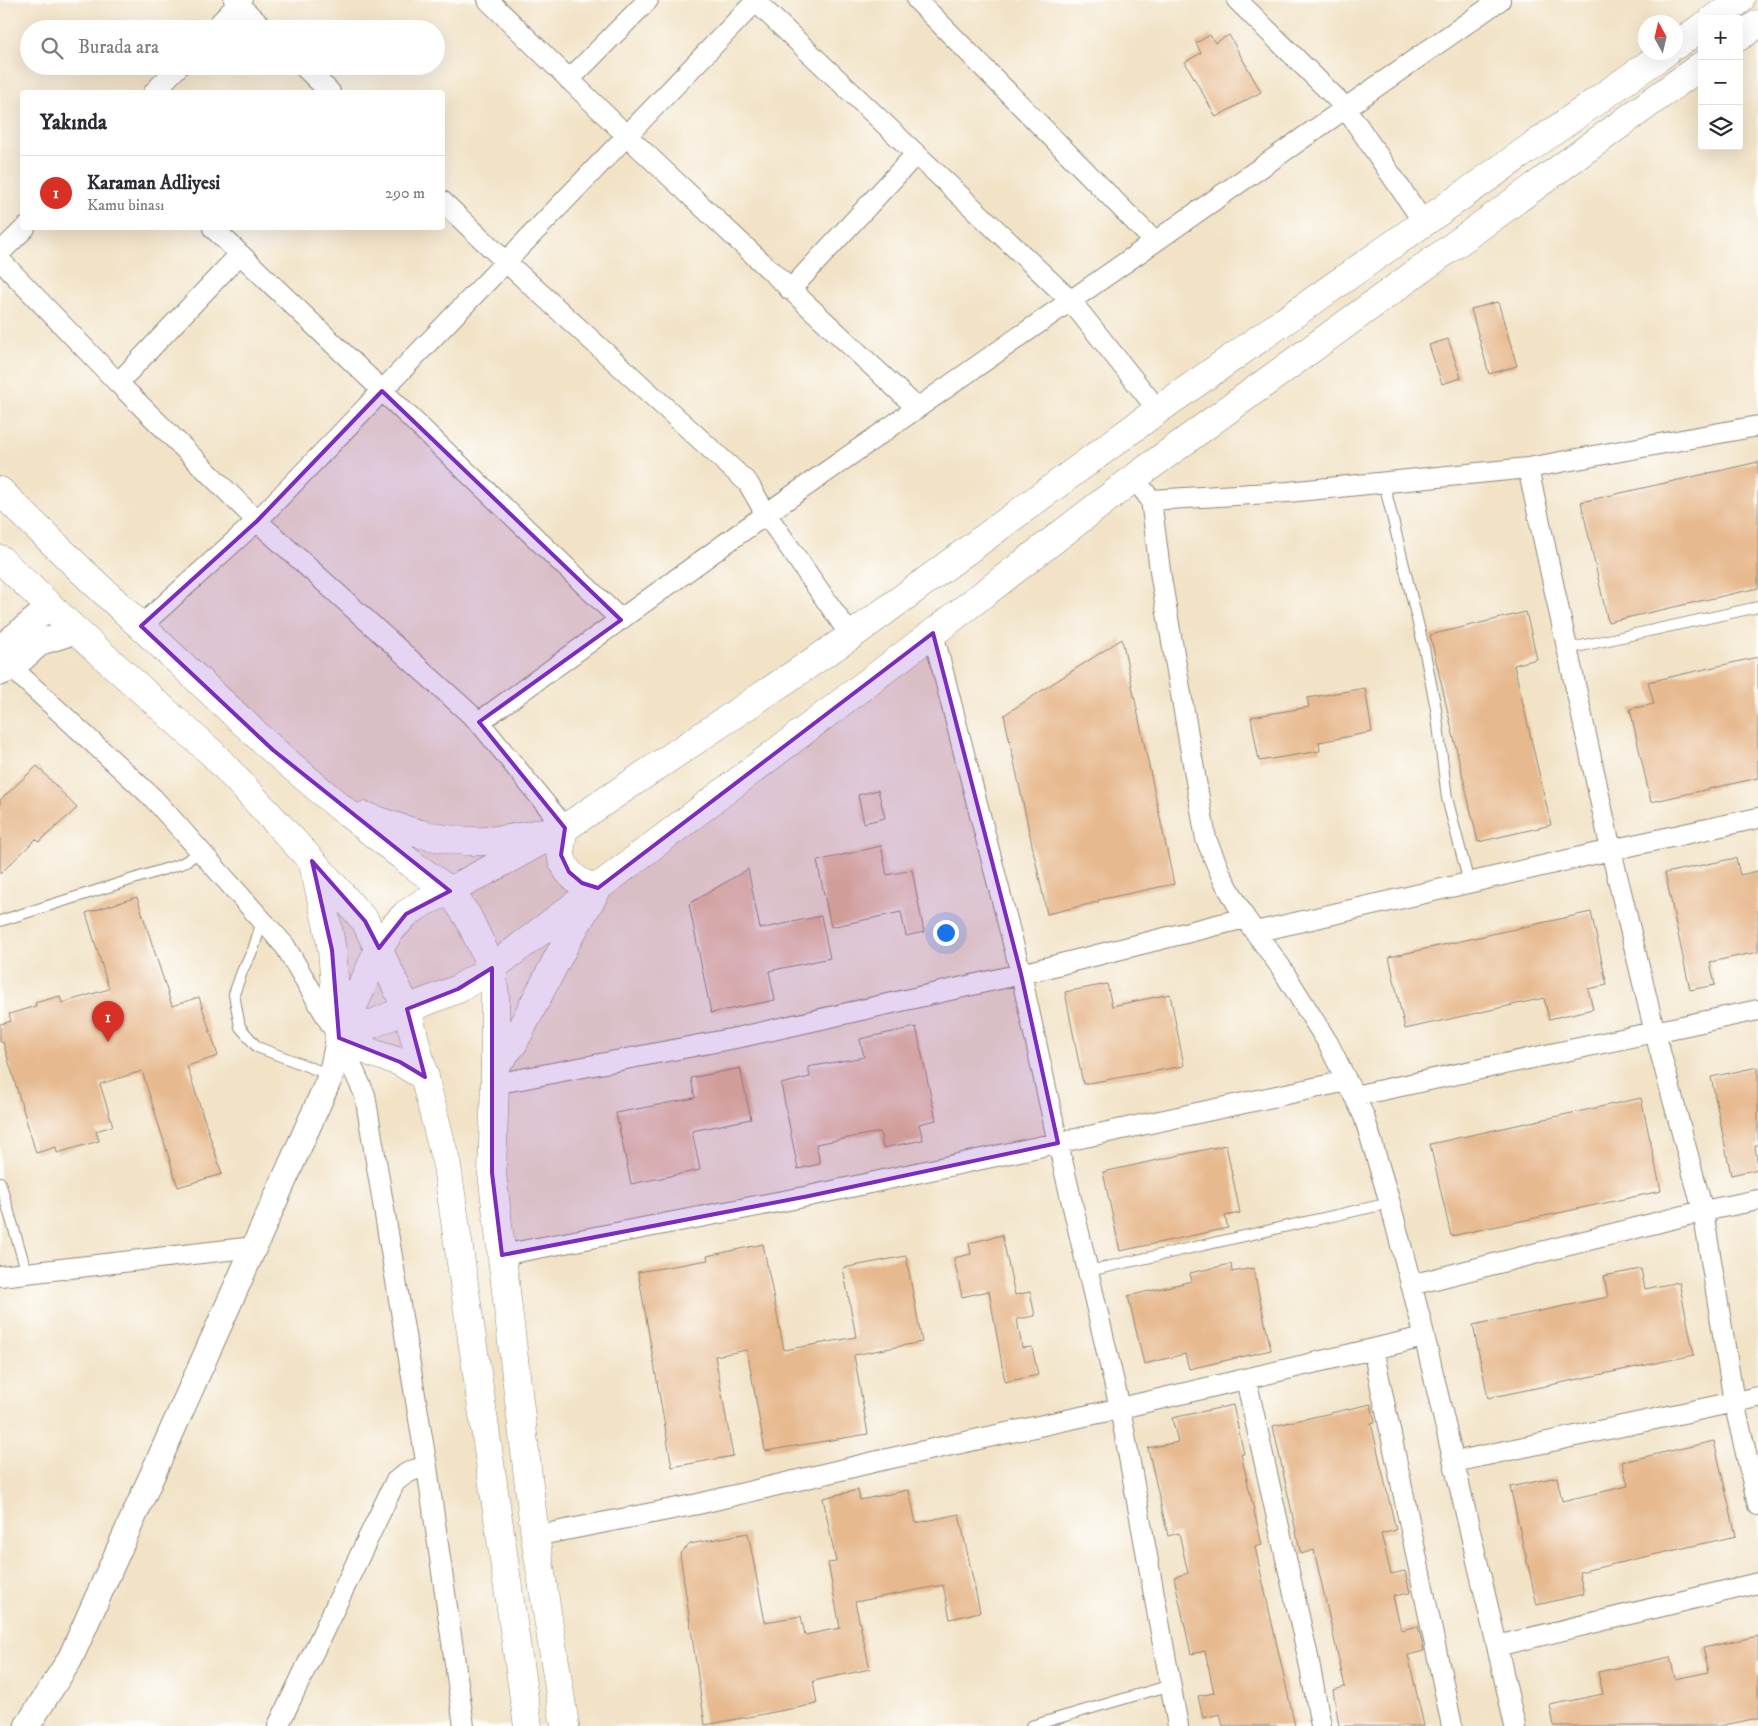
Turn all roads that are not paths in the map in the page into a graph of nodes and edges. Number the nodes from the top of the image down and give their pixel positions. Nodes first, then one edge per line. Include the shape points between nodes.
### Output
1 (488, 0) edge
2 (648, 0) edge
3 (756, 0) edge
4 (917, 0) edge
5 (1237, 0) edge
6 (1740, 0) edge
7 (238, 1) edge
8 (1490, 3) edge
9 (1719, 15) edge
10 (222, 20) edge
11 (256, 20) edge
12 (1758, 24) edge
13 (1698, 30) edge
14 (1743, 34) edge
15 (1683, 41) edge
16 (1655, 60) edge
17 (1698, 68) edge
18 (170, 75) edge
19 (312, 75) edge
20 (569, 80) junction
21 (156, 90) edge
22 (328, 90) edge
23 (1345, 108) junction
24 (627, 136) junction
25 (916, 154) junction
26 (445, 204) edge
27 (1424, 223) junction
28 (23, 230) edge
29 (215, 230) edge
30 (1154, 241) junction
31 (0, 253) edge
32 (240, 254) junction
33 (0, 260) edge
34 (506, 262) junction
35 (790, 290) junction
36 (1070, 300) junction
37 (118, 383) junction
38 (382, 391) junction
39 (917, 408) junction
40 (1158, 410) junction
41 (1758, 426) edge
42 (1528, 468) junction
43 (1134, 478) junction
44 (1384, 482) junction
45 (0, 491) edge
46 (1151, 500) junction
47 (766, 514) junction
48 (257, 521) junction
49 (0, 559) edge
50 (50, 606) junction
51 (1758, 607) edge
52 (621, 620) junction
53 (141, 626) junction
54 (76, 630) junction
55 (934, 633) junction
56 (852, 636) junction
57 (1567, 650) junction
58 (4, 663) edge
59 (479, 722) junction
60 (342, 808) junction
61 (1758, 818) edge
62 (565, 828) junction
63 (1610, 850) junction
64 (201, 852) junction
65 (312, 861) junction
66 (1469, 883) junction
67 (598, 888) junction
68 (450, 891) junction
69 (0, 921) edge
70 (262, 921) junction
71 (1250, 925) junction
72 (379, 948) junction
73 (492, 968) junction
74 (1022, 974) junction
75 (407, 1009) junction
76 (1758, 1010) edge
77 (1655, 1033) junction
78 (339, 1038) junction
79 (495, 1074) junction
80 (331, 1075) junction
81 (424, 1077) junction
82 (1350, 1088) junction
83 (1058, 1143) junction
84 (0, 1182) edge
85 (1758, 1200) edge
86 (1390, 1203) junction
87 (1703, 1211) junction
88 (254, 1247) junction
89 (502, 1255) junction
90 (1089, 1271) junction
91 (26, 1272) junction
92 (0, 1276) edge
93 (1412, 1285) junction
94 (1424, 1337) junction
95 (1373, 1349) junction
96 (1246, 1379) junction
97 (1758, 1396) edge
98 (1734, 1402) junction
99 (1120, 1408) junction
100 (1454, 1462) junction
101 (426, 1467) junction
102 (1758, 1505) edge
103 (535, 1536) junction
104 (1758, 1583) edge
105 (1497, 1646) junction
106 (1171, 1685) junction
107 (1047, 1724) edge
108 (26, 1726) edge
109 (278, 1726) edge
110 (464, 1726) edge
111 (528, 1726) edge
112 (564, 1726) edge
113 (1031, 1726) edge
114 (1178, 1726) edge
115 (1321, 1726) edge
116 (1452, 1726) edge
117 (1515, 1726) edge

1 - 20 street
2 - 20 street
3 - 24 street
3 - 25 street
4 - 30 street
5 - 23 street
6 - 9 main road
7 - 10 street
7 - 11 street
8 - 23 street
12 - 14 main road
13 - 15 main road
16 - 27 main road
17 - 43 main road
18 - 21 street
19 - 22 street
20 - 24 street
23 - 27 street
23 - 30 street
24 - 34 street
24 - 35 street
25 - 35 street
25 - 36 street
26 - 34 street
27 - 40 main road
28 - 31 street
29 - 32 street
30 - 36 street
32 - 37 street
32 - 38 street
33 - 37 street
34 - 38 street
34 - 47 street via 748,483
35 - 39 street
36 - 39 street
36 - 40 street
37 - 48 street
38 - 48 street
38 - 52 street
39 - 47 street
40 - 56 main road
41 - 42 street
42 - 44 street
42 - 57 street
43 - 46 street
43 - 55 main road
44 - 46 street via 1288,492
44 - 66 lane via 1424,648 1448,798
45 - 53 main road
46 - 71 street via 1206,839 1222,877
47 - 52 street
47 - 56 street
48 - 53 street
48 - 59 street
49 - 50 main road
50 - 54 main road
50 - 58 street
51 - 57 lane
52 - 59 street
53 - 60 main road via 272,750
54 - 58 street via 41,642
54 - 65 main road via 213,754
55 - 67 main road
55 - 74 street
56 - 62 main road
57 - 63 street
58 - 64 street via 153,798
59 - 62 street
60 - 62 main road via 397,828 450,840 514,838
60 - 68 main road
61 - 63 street
62 - 67 main road via 560,846 564,864 582,883
62 - 68 main road
63 - 66 street
63 - 77 street
64 - 69 lane via 181,864
64 - 70 street
65 - 72 main road via 365,921
65 - 78 main road via 332,950
66 - 71 street
67 - 73 main road
67 - 79 main road
68 - 72 main road via 406,914
68 - 73 main road via 468,917
70 - 78 street via 285,946
70 - 80 lane via 234,994 240,1027 257,1047
71 - 74 street
71 - 82 street via 1324,1035
72 - 75 main road
72 - 78 main road
73 - 75 main road via 458,989
73 - 79 main road
74 - 79 street via 740,1037
74 - 83 street
75 - 78 main road
75 - 81 main road
76 - 77 street
77 - 82 street
77 - 87 street
78 - 80 street
78 - 81 main road via 400,1062
78 - 101 street via 365,1095
79 - 89 main road via 492,1173
80 - 88 street
81 - 111 main road via 447,1166
82 - 83 street
82 - 86 street via 1364,1116
83 - 89 street via 809,1196
83 - 90 street
84 - 91 lane
85 - 87 street
86 - 90 lane
86 - 93 street
87 - 93 street
87 - 98 street
88 - 91 street
88 - 108 street via 70,1659
89 - 103 main road
90 - 99 street
91 - 92 street
93 - 94 street
94 - 95 street
94 - 100 street
95 - 96 street
95 - 116 street
96 - 99 street
96 - 115 street
97 - 98 street
98 - 100 street
98 - 102 street
99 - 103 street via 698,1504
99 - 106 street
100 - 105 street
101 - 109 street via 404,1473 395,1482
101 - 110 street
103 - 112 main road
104 - 105 street
105 - 117 street
106 - 107 lane
106 - 114 street
107 - 113 lane

